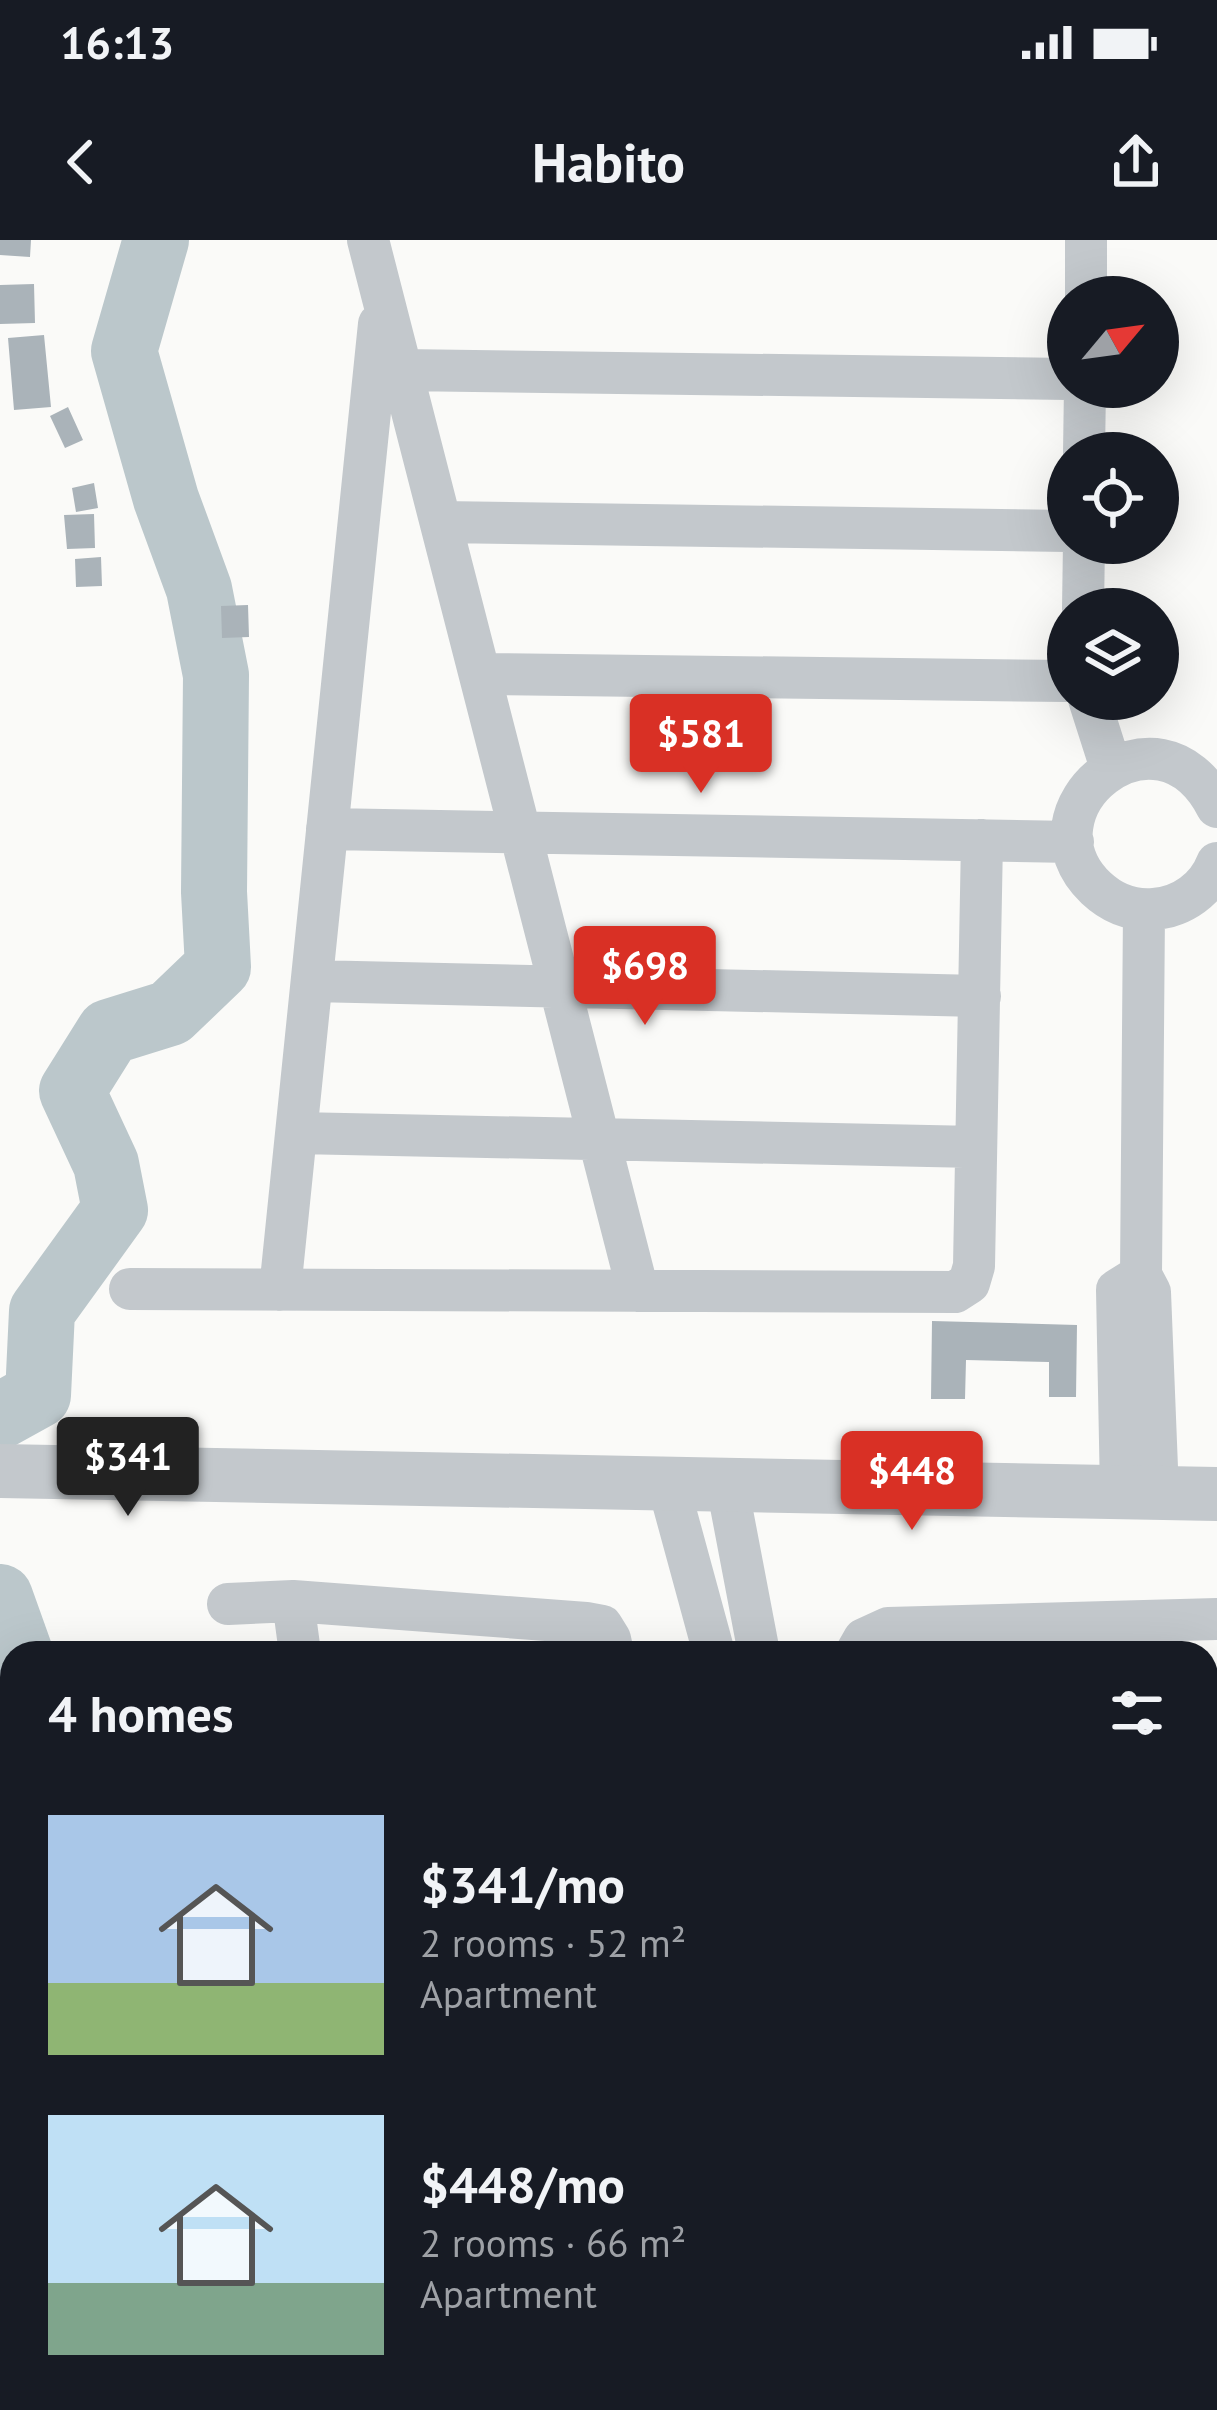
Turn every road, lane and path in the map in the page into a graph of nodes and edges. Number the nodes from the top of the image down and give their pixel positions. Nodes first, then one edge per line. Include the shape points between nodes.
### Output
1 (368, 240) edge
2 (1086, 240) edge
3 (1085, 276) edge
4 (382, 294) junction
5 (402, 370) junction
6 (1047, 379) edge
7 (441, 522) junction
8 (1047, 531) edge
9 (480, 674) junction
10 (1047, 681) edge
11 (1096, 720) edge
12 (1111, 768) junction
13 (1214, 794) edge
14 (327, 829) junction
15 (520, 832) junction
16 (982, 840) junction
17 (1073, 842) junction
18 (1217, 862) edge
19 (1144, 910) junction
20 (312, 981) junction
21 (560, 987) junction
22 (980, 997) junction
23 (297, 1133) junction
24 (599, 1139) junction
25 (976, 1147) junction
26 (130, 1289) dead end
27 (280, 1290) junction
28 (638, 1291) junction
29 (6, 1472) edge
30 (668, 1484) junction
31 (727, 1485) junction
32 (1139, 1493) junction
33 (1217, 1494) edge
34 (293, 1601) junction
35 (228, 1604) dead end
36 (1217, 1618) edge
37 (298, 1641) edge
38 (610, 1641) edge
39 (711, 1641) edge
40 (757, 1641) edge
41 (863, 1641) edge

1 - 4 street
2 - 3 street
4 - 5 street
4 - 14 street
5 - 6 street
5 - 7 street
7 - 8 street
7 - 9 street
9 - 10 street
9 - 15 street
11 - 12 street
12 - 13 street via 1153,759 1174,764
12 - 17 street via 1081,799
14 - 15 street
14 - 20 street
15 - 16 street
15 - 21 street
16 - 17 street
16 - 22 street
17 - 19 street via 1089,882 1105,897
18 - 19 street via 1184,901
19 - 32 street via 1141,1275 1117,1290
20 - 21 street
20 - 23 street
21 - 22 street
21 - 24 street
22 - 25 street
23 - 24 street
23 - 27 street
24 - 25 street
24 - 28 street
25 - 28 street via 974,1266 955,1292
26 - 27 street
27 - 28 street
29 - 30 street
30 - 31 street
30 - 39 street
31 - 32 street
31 - 40 street
32 - 33 street
34 - 35 street
34 - 37 street
34 - 38 street via 586,1623 602,1626
36 - 41 street via 888,1628

